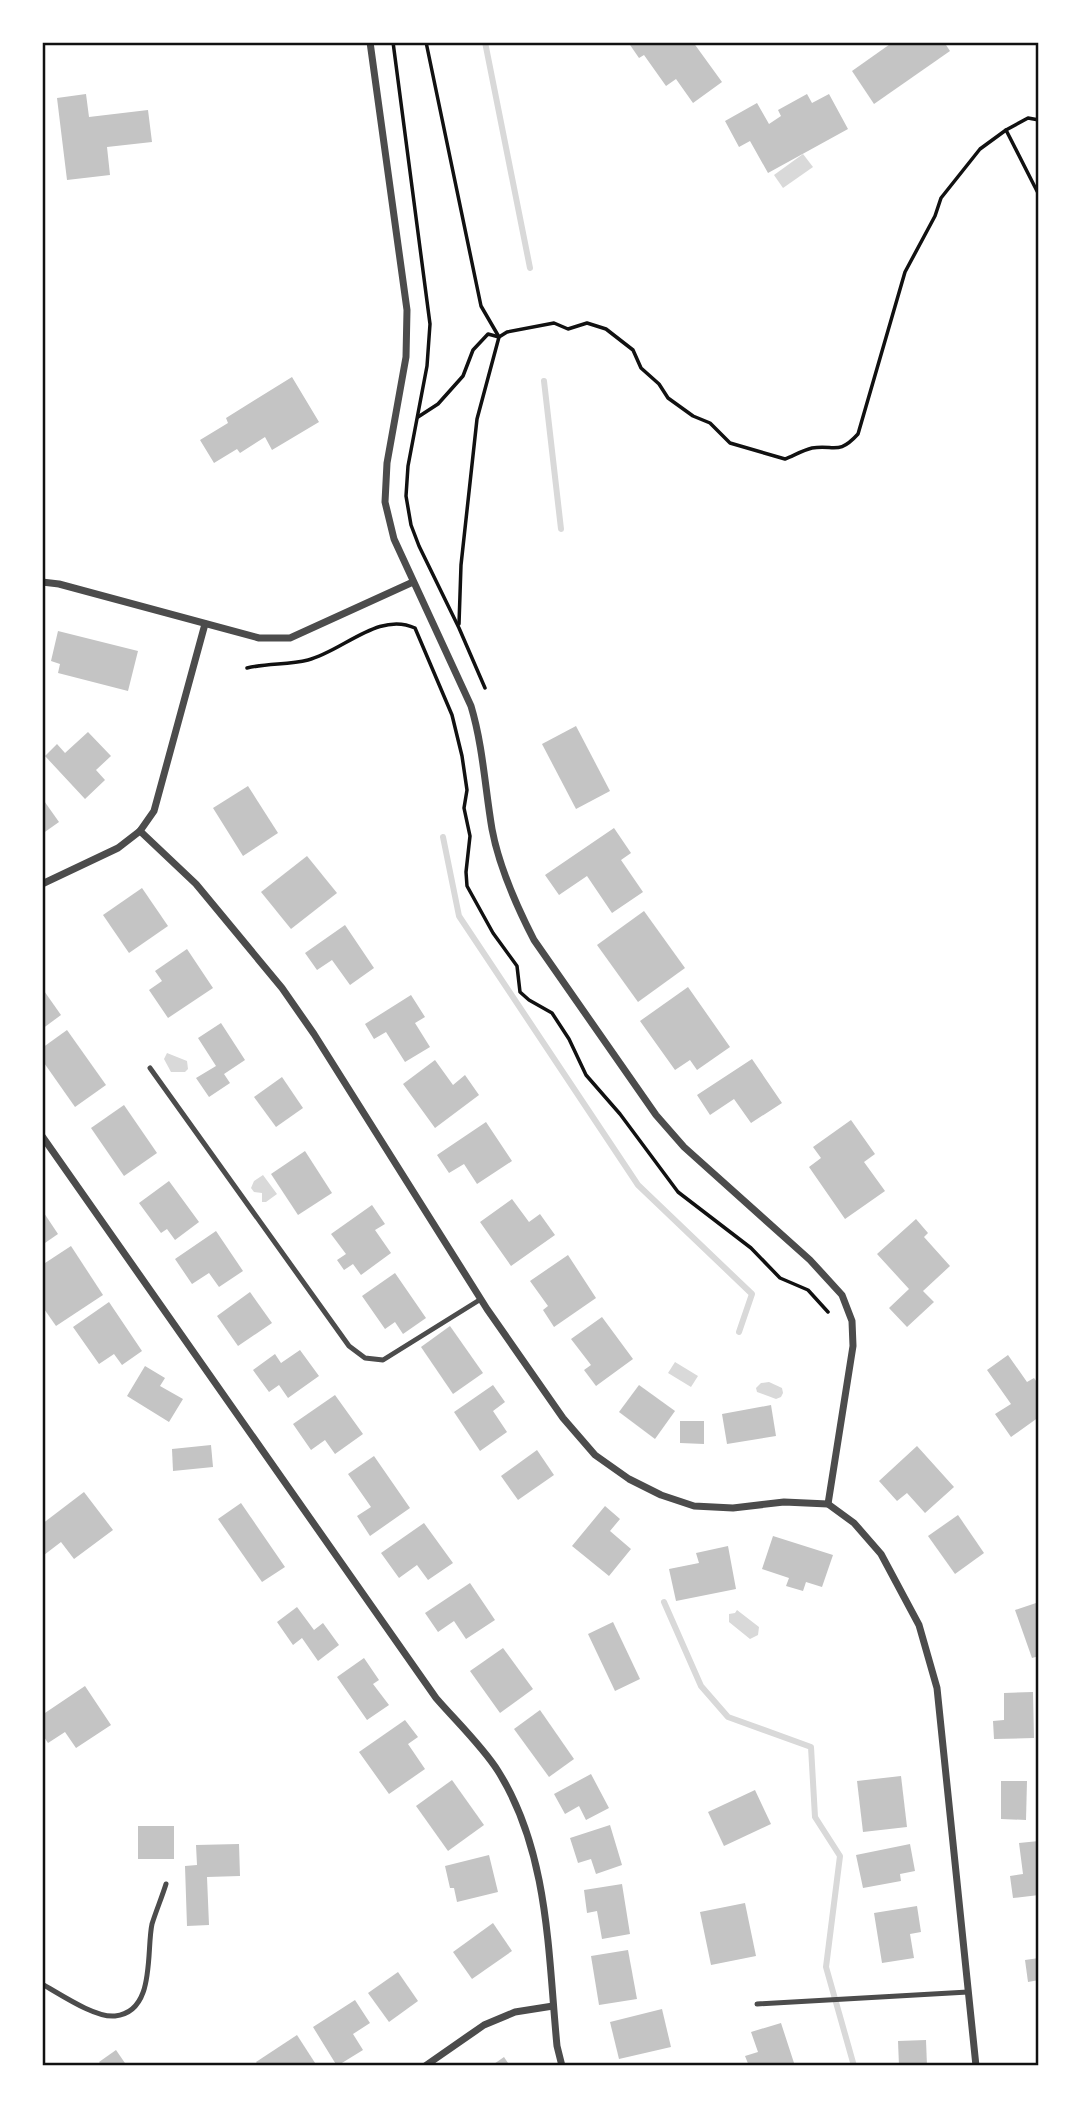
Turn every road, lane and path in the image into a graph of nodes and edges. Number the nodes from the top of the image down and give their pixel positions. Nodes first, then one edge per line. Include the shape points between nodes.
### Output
1 (370, 42) edge
2 (393, 42) edge
3 (426, 42) edge
4 (1039, 120) edge
5 (1006, 130) junction
6 (1039, 195) edge
7 (499, 337) junction
8 (418, 417) junction
9 (42, 582) edge
10 (413, 582) junction
11 (205, 624) junction
12 (459, 628) junction
13 (485, 688) dead end
14 (140, 831) junction
15 (42, 884) edge
16 (150, 1068) dead end
17 (42, 1136) edge
18 (481, 1299) junction
19 (828, 1504) junction
20 (166, 1884) dead end
21 (42, 1984) edge
22 (968, 1992) junction
23 (757, 2004) dead end
24 (553, 2006) junction
25 (425, 2066) edge
26 (562, 2066) edge
27 (976, 2066) edge

1 - 10 street via 407,310 406,357 387,463 385,502 394,539
2 - 8 path via 430,324
3 - 7 path via 481,306
4 - 5 path via 1028,118
5 - 6 path
5 - 7 path via 980,149 941,198 905,272 858,434 837,449 812,448 785,459 730,443 709,423 668,398 641,368 633,350 606,330 587,323 568,329 554,323
7 - 8 path via 488,334 473,350 463,376 438,404
7 - 12 path via 477,419
8 - 12 path via 406,496 411,524
9 - 11 street
10 - 11 street via 290,638 259,638
10 - 19 street via 472,709 492,830 520,914 534,940 656,1115 684,1147 842,1294 852,1321 853,1346
11 - 14 street via 154,811
12 - 13 path
14 - 15 street via 118,848
14 - 18 street via 197,884 282,988
16 - 18 lane via 349,1346 365,1358 383,1360
17 - 24 street via 436,1698 498,1770 534,1852
18 - 19 street via 563,1418 595,1455 629,1479 694,1506
19 - 22 street via 881,1554 928,1652 937,1688
20 - 21 lane via 152,1926 145,1986 126,2013 113,2016 92,2011
22 - 23 lane
22 - 27 street
24 - 25 street via 515,2012 484,2025
24 - 26 street

